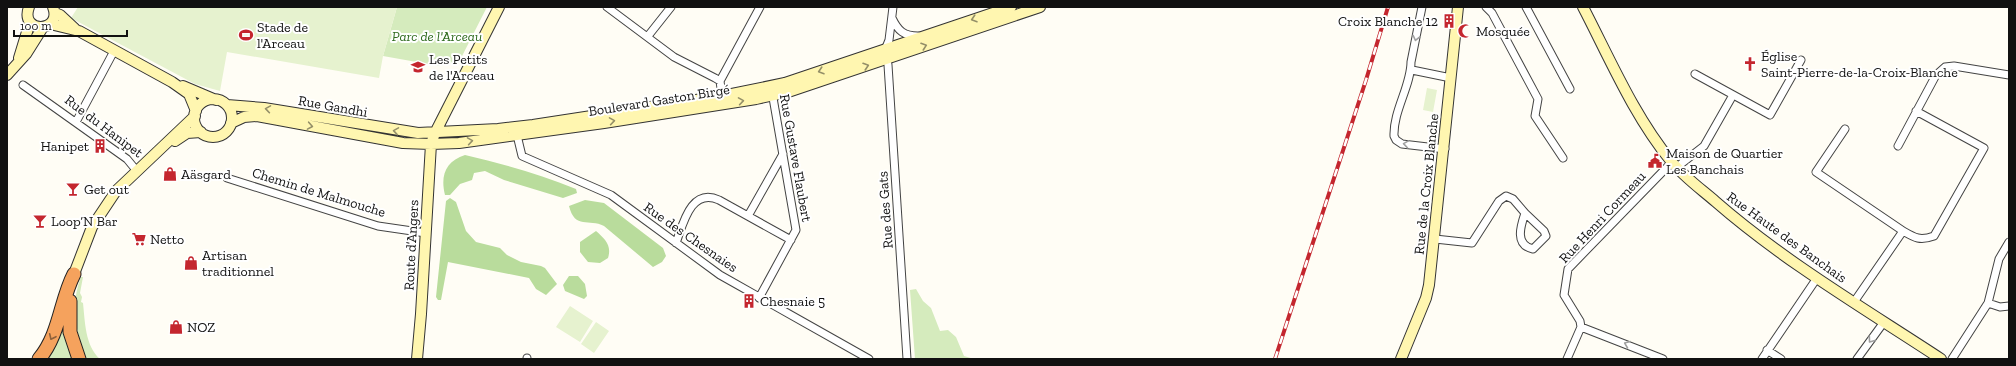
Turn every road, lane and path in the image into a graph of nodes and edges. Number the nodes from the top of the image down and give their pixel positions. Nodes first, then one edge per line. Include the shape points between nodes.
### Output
1 (29, 7) edge
2 (499, 7) edge
3 (607, 7) edge
4 (671, 7) edge
5 (760, 7) edge
6 (893, 7) edge
7 (1011, 7) edge
8 (1040, 7) edge
9 (1422, 7) edge
10 (1458, 7) edge
11 (1486, 7) edge
12 (1526, 7) edge
13 (1583, 7) edge
14 (55, 10) edge
15 (892, 18) junction
16 (30, 22) junction
17 (47, 26) junction
18 (78, 31) junction
19 (924, 35) junction
20 (648, 36) junction
21 (114, 51) junction
22 (886, 54) junction
23 (1801, 60) dead end
24 (16, 66) junction
25 (1412, 70) junction
26 (1695, 74) dead end
27 (7, 75) edge
28 (2009, 75) edge
29 (1451, 78) junction
30 (720, 81) junction
31 (172, 82) junction
32 (23, 85) dead end
33 (1570, 89) dead end
34 (772, 91) junction
35 (1733, 95) junction
36 (722, 96) junction
37 (216, 100) junction
38 (227, 105) junction
39 (1916, 111) junction
40 (195, 114) junction
41 (76, 122) junction
42 (232, 123) junction
43 (1845, 129) dead end
44 (516, 130) junction
45 (201, 132) junction
46 (435, 133) junction
47 (431, 144) junction
48 (166, 145) junction
49 (1898, 146) dead end
50 (1444, 148) junction
51 (783, 154) junction
52 (1563, 158) dead end
53 (1674, 165) junction
54 (136, 170) junction
55 (227, 178) dead end
56 (1525, 213) junction
57 (748, 216) junction
58 (1903, 231) junction
59 (426, 233) junction
60 (1435, 239) junction
61 (791, 240) junction
62 (2009, 242) edge
63 (676, 243) junction
64 (74, 274) junction
65 (1817, 278) junction
66 (759, 298) junction
67 (1854, 302) junction
68 (1988, 303) junction
69 (2009, 306) edge
70 (1884, 322) junction
71 (1581, 327) junction
72 (1767, 350) junction
73 (1403, 358) edge
74 (39, 359) edge
75 (79, 359) edge
76 (417, 359) edge
77 (870, 359) edge
78 (907, 359) edge
79 (1567, 359) edge
80 (1663, 359) edge
81 (1762, 359) edge
82 (1781, 359) edge
83 (1857, 359) edge
84 (1941, 359) edge
85 (1952, 359) edge

1 - 16 main road via 27,15
2 - 46 main road, Route d’Angers
3 - 20 street
4 - 20 street
5 - 30 street
6 - 15 street, Rue des Gats
7 -> 19 main road, Boulevard Gaston Birgé
22 -> 8 main road, Boulevard Gaston Birgé
9 -> 25 street via 1411,62
10 - 29 main road, Rue de la Croix Blanche
11 - 52 street via 1492,12 1538,99 1535,116
12 - 33 street
13 - 53 main road, Rue Haute des Banchais via 1639,115
14 - 17 main road
14 - 18 main road
15 - 19 street via 897,29 905,35
15 - 22 street, Rue des Gats
16 - 17 main road via 35,26
16 - 24 main road
17 - 18 main road
17 - 24 main road
18 - 21 main road
19 - 22 main road, Boulevard Gaston Birgé
20 - 30 street via 674,56
21 - 31 main road
21 - 41 street
22 - 34 main road, Boulevard Gaston Birgé
22 - 78 street, Rue des Gats
23 - 35 street via 1770,115
24 - 27 main road
25 - 29 street
50 -> 25 street via 1402,144 1395,138 1407,80
26 - 35 street
28 - 39 street via 1954,66 1945,67 1936,75
29 - 50 main road, Rue de la Croix Blanche
30 - 36 street
31 - 37 main road
31 - 40 main road via 189,94
32 - 41 street, Rue du Hanipet
34 - 36 main road, Boulevard Gaston Birgé
44 -> 34 main road, Boulevard Gaston Birgé via 604,123
34 - 51 street, Rue Gustave Flaubert
35 - 53 street, Rue Henri Cormeau via 1704,146
36 - 44 main road, Boulevard Gaston Birgé
37 - 38 main road
37 - 40 main road via 204,102
38 - 42 main road
46 -> 38 main road, Rue Gandhi via 399,131 264,108
39 - 49 street
39 - 58 street via 1984,148 1934,236 1924,239
40 - 45 main road via 196,125
40 - 48 main road, Rue du Hanipet
41 - 54 street, Rue du Hanipet via 128,159
42 - 45 main road via 227,132 219,136 209,137
42 -> 47 main road, Rue Gandhi via 244,117 256,116 409,144
43 - 58 street via 1816,172
44 - 46 main road, Boulevard Gaston Birgé
47 -> 44 main road, Boulevard Gaston Birgé via 458,143
44 - 63 street, Rue des Chesnaies via 522,156 611,195
45 - 48 main road, Rue du Hanipet via 187,133
46 - 47 main road, Route d’Angers
47 - 59 main road, Route d’Angers
48 - 54 main road, Rue du Hanipet
50 - 60 main road, Rue de la Croix Blanche
51 - 57 street
51 - 61 street, Rue Gustave Flaubert via 795,225
53 - 65 main road, Rue Haute des Banchais via 1741,224
53 - 71 street, Rue Henri Cormeau via 1568,269 1564,295 1578,317
54 - 64 main road via 116,190 92,227
55 - 59 street, Chemin de Malmouche via 378,226
56 - 56 street via 1521,225 1521,241 1533,249 1546,236
56 - 60 street via 1513,198 1506,196 1499,201 1472,243
57 - 61 street
57 - 63 street via 714,198 701,198 694,203 688,213
58 - 67 street
59 - 76 main road, Route d’Angers
60 - 73 main road, Rue de la Croix Blanche via 1426,298
61 - 66 street, Rue Gustave Flaubert
62 - 68 street via 1999,259
63 - 66 street, Rue des Chesnaies via 720,275
64 -> 74 highway via 58,325
64 - 75 highway via 69,316 70,332
65 - 67 main road, Rue Haute des Banchais
65 - 72 street
66 - 77 street, Rue des Chesnaies
67 - 70 main road, Rue Haute des Banchais
68 - 69 street via 2000,307
68 - 85 street
70 -> 83 street
70 - 84 main road, Rue Haute des Banchais
71 - 79 street
80 -> 71 street
72 - 81 street
72 - 82 street

